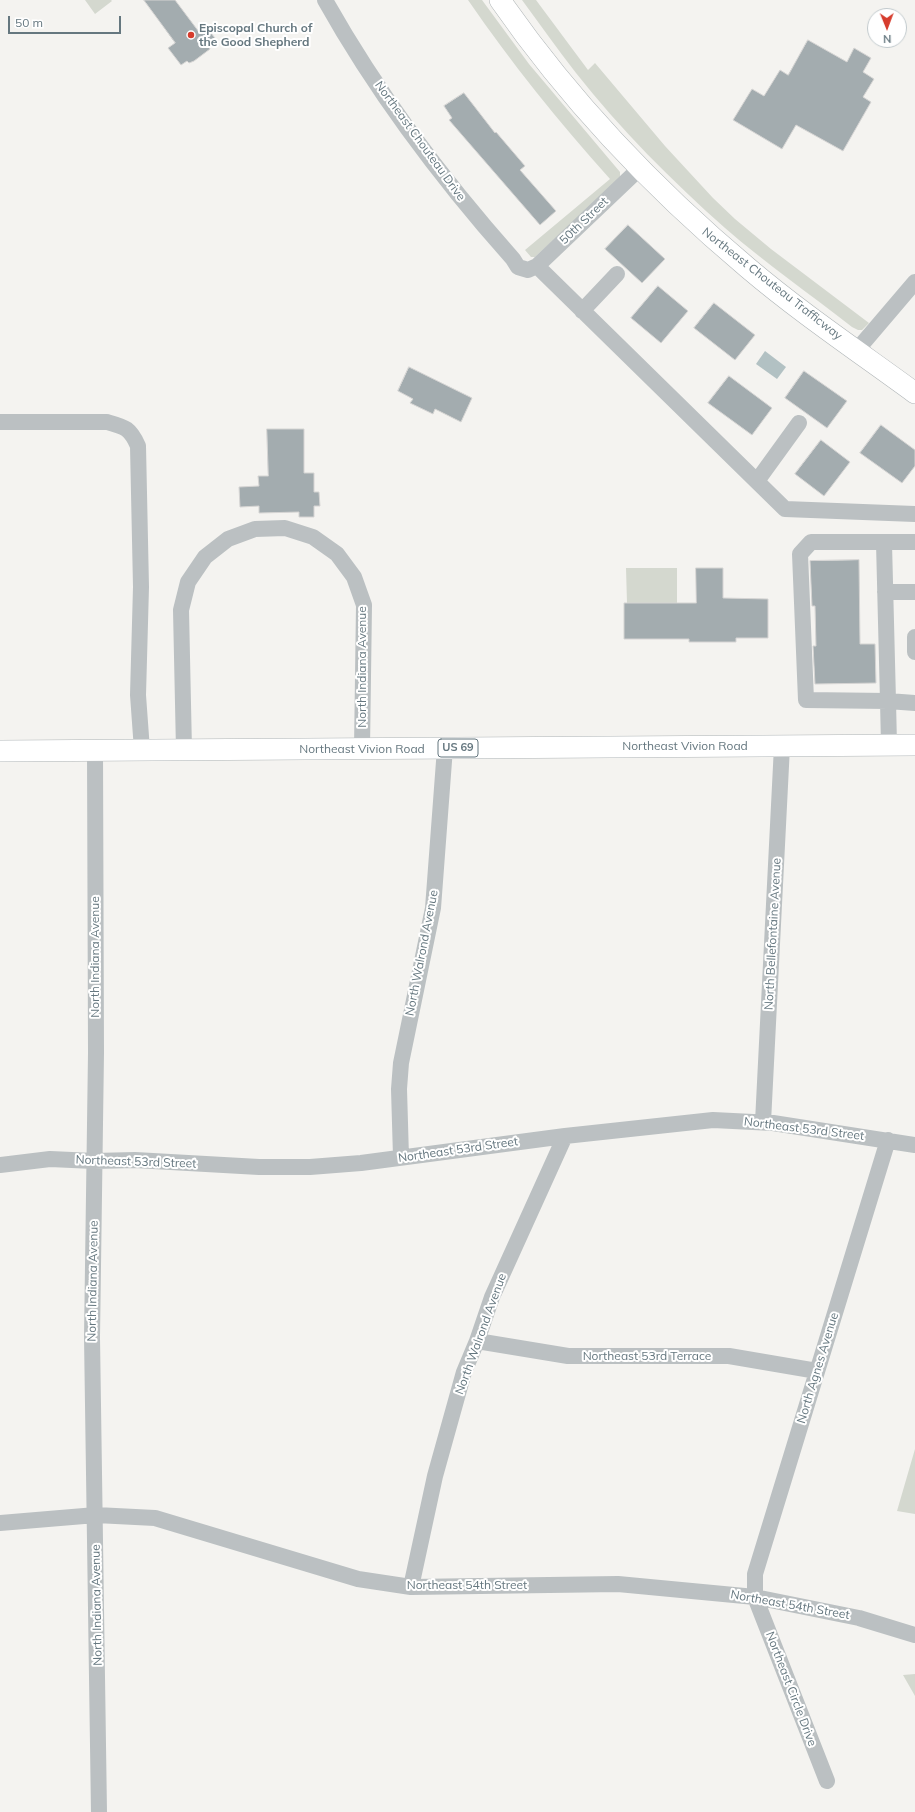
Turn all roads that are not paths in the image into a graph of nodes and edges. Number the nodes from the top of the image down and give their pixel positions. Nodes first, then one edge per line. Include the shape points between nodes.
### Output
1 (325, 0) edge
2 (500, 0) edge
3 (639, 169) junction
4 (532, 268) junction
5 (617, 274) dead end
6 (915, 282) edge
7 (582, 311) junction
8 (857, 350) junction
9 (915, 393) edge
10 (0, 422) edge
11 (799, 423) dead end
12 (757, 481) junction
13 (915, 514) edge
14 (915, 542) edge
15 (884, 543) junction
16 (885, 592) junction
17 (915, 592) edge
18 (915, 637) edge
19 (915, 652) edge
20 (888, 701) junction
21 (915, 703) edge
22 (888, 745) junction
23 (915, 745) edge
24 (782, 746) junction
25 (362, 748) junction
26 (445, 748) junction
27 (142, 750) junction
28 (184, 750) junction
29 (0, 751) edge
30 (95, 751) junction
31 (763, 1122) junction
32 (565, 1136) junction
33 (888, 1140) junction
34 (915, 1145) edge
35 (401, 1157) junction
36 (94, 1161) junction
37 (0, 1165) edge
38 (477, 1341) junction
39 (818, 1371) junction
40 (96, 1515) junction
41 (0, 1524) edge
42 (411, 1587) junction
43 (755, 1597) junction
44 (915, 1635) edge
45 (827, 1781) dead end
46 (99, 1812) edge

1 - 4 street, Northeast Chouteau Drive via 361,60 454,190 518,267
2 - 3 main road, Northeast Chouteau Trafficway via 558,77
3 - 4 street, 50th Street
3 - 8 main road, Northeast Chouteau Trafficway via 749,269
4 - 7 street, Northeast Chouteau Drive
5 - 7 street
6 - 8 street
7 - 12 street, Northeast Chouteau Drive
8 - 9 main road, Northeast Chouteau Trafficway
10 - 27 street via 107,422 124,426 138,446 141,588 138,695
11 - 12 street
12 - 13 street, Northeast Chouteau Drive via 785,509
14 - 15 street
15 - 16 street
15 - 20 street via 811,542 800,554 806,700
16 - 17 street
16 - 20 street
18 - 19 street
20 - 21 street
20 - 22 street
22 - 23 main road, Northeast Vivion Road / US 69
22 - 24 main road, Northeast Vivion Road / US 69
24 - 26 main road, Northeast Vivion Road / US 69
24 - 31 street, North Bellefontaine Avenue
25 - 26 main road, Northeast Vivion Road / US 69
25 - 28 main road, Northeast Vivion Road / US 69
25 - 28 street, North Indiana Avenue via 364,605 354,577 337,554 313,537 285,528 255,529 228,539 205,557 188,582 180,610
26 - 35 street, North Walrond Avenue via 433,908 401,1063
27 - 28 main road, Northeast Vivion Road / US 69
27 - 30 main road, Northeast Vivion Road / US 69
29 - 30 main road, Northeast Vivion Road / US 69
30 - 36 street, North Indiana Avenue
31 - 32 street, Northeast 53rd Street via 713,1120
31 - 33 street, Northeast 53rd Street
32 - 35 street, Northeast 53rd Street
32 - 38 street, North Walrond Avenue via 492,1297
33 - 34 street, Northeast 53rd Street
33 - 39 street, North Agnes Avenue
35 - 36 street, Northeast 53rd Street via 310,1167 259,1168 135,1160
36 - 37 street, Northeast 53rd Street via 50,1159
36 - 40 street, North Indiana Avenue via 92,1337
38 - 39 street, Northeast 53rd Terrace via 568,1356 729,1356
38 - 42 street, North Walrond Avenue via 464,1372 435,1476
39 - 43 street, North Agnes Avenue via 755,1574
40 - 41 street, Northeast 54th Street
40 - 42 street, Northeast 54th Street via 155,1518 358,1579
40 - 46 street, North Indiana Avenue
42 - 43 street, Northeast 54th Street via 618,1584
43 - 44 street, Northeast 54th Street via 859,1618
43 - 45 street, Northeast Circle Drive

